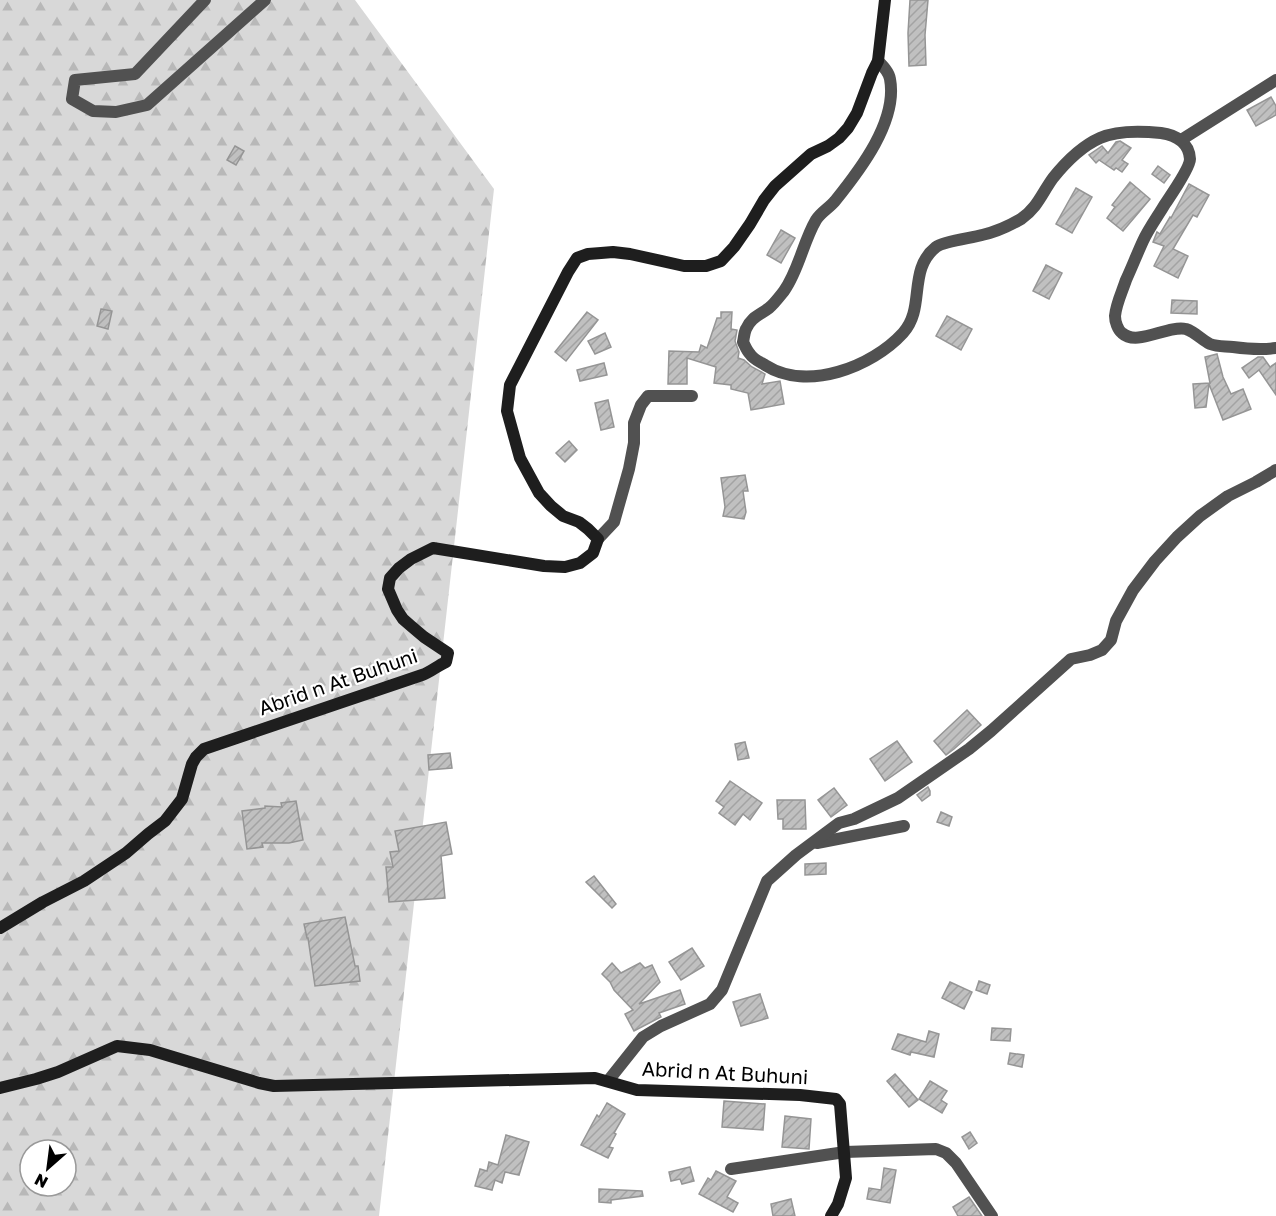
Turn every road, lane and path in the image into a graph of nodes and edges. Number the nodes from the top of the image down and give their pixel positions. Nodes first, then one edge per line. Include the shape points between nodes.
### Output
1 (204, 0) edge
2 (265, 0) edge
3 (885, 0) edge
4 (878, 61) junction
5 (1276, 80) edge
6 (1181, 140) junction
7 (1276, 348) edge
8 (692, 396) dead end
9 (1276, 470) edge
10 (598, 539) junction
11 (904, 826) dead end
12 (812, 844) junction
13 (0, 928) edge
14 (608, 1081) junction
15 (0, 1088) edge
16 (845, 1152) junction
17 (731, 1169) dead end
18 (831, 1216) edge
19 (992, 1216) edge

1 - 2 street via 135,74 75,80 72,99 93,111 116,112 147,105
3 - 4 street
4 - 6 street via 890,78 891,99 874,145 817,219 784,291 770,308 755,316 742,342 750,355 782,373 819,376 847,369 879,354 909,325 916,307 919,272 938,245 1008,227 1036,206 1066,163 1100,138 1139,130 1172,134
4 - 10 street via 848,128 775,186 721,261 684,266 613,252 577,258 568,272 510,385 507,411 520,459 538,493 563,516 579,522
5 - 6 street
6 - 7 street via 1190,161 1144,239 1118,299 1115,319 1120,332 1130,338 1185,329 1216,346
8 - 10 street via 648,396 642,405 634,423 629,469 614,522
9 - 12 street via 1228,496 1177,537 1134,590 1116,621 1111,640 1102,650 1071,659 981,740 898,798 839,823
10 - 13 street, Abrid n At Buhuni via 593,553 566,567 433,548 411,559 390,578 391,598 403,619 448,652 446,662 422,675 204,749 192,764 182,799 165,821 126,853
11 - 12 street
12 - 14 street via 767,880 722,990 710,1004 643,1037
14 - 15 street, Abrid n At Buhuni via 595,1077 274,1086 150,1050 117,1046 58,1072
14 - 16 street, Abrid n At Buhuni via 638,1090 836,1098
16 - 17 street
16 - 18 street, Abrid n At Buhuni via 846,1178
16 - 19 street via 936,1149 946,1153

